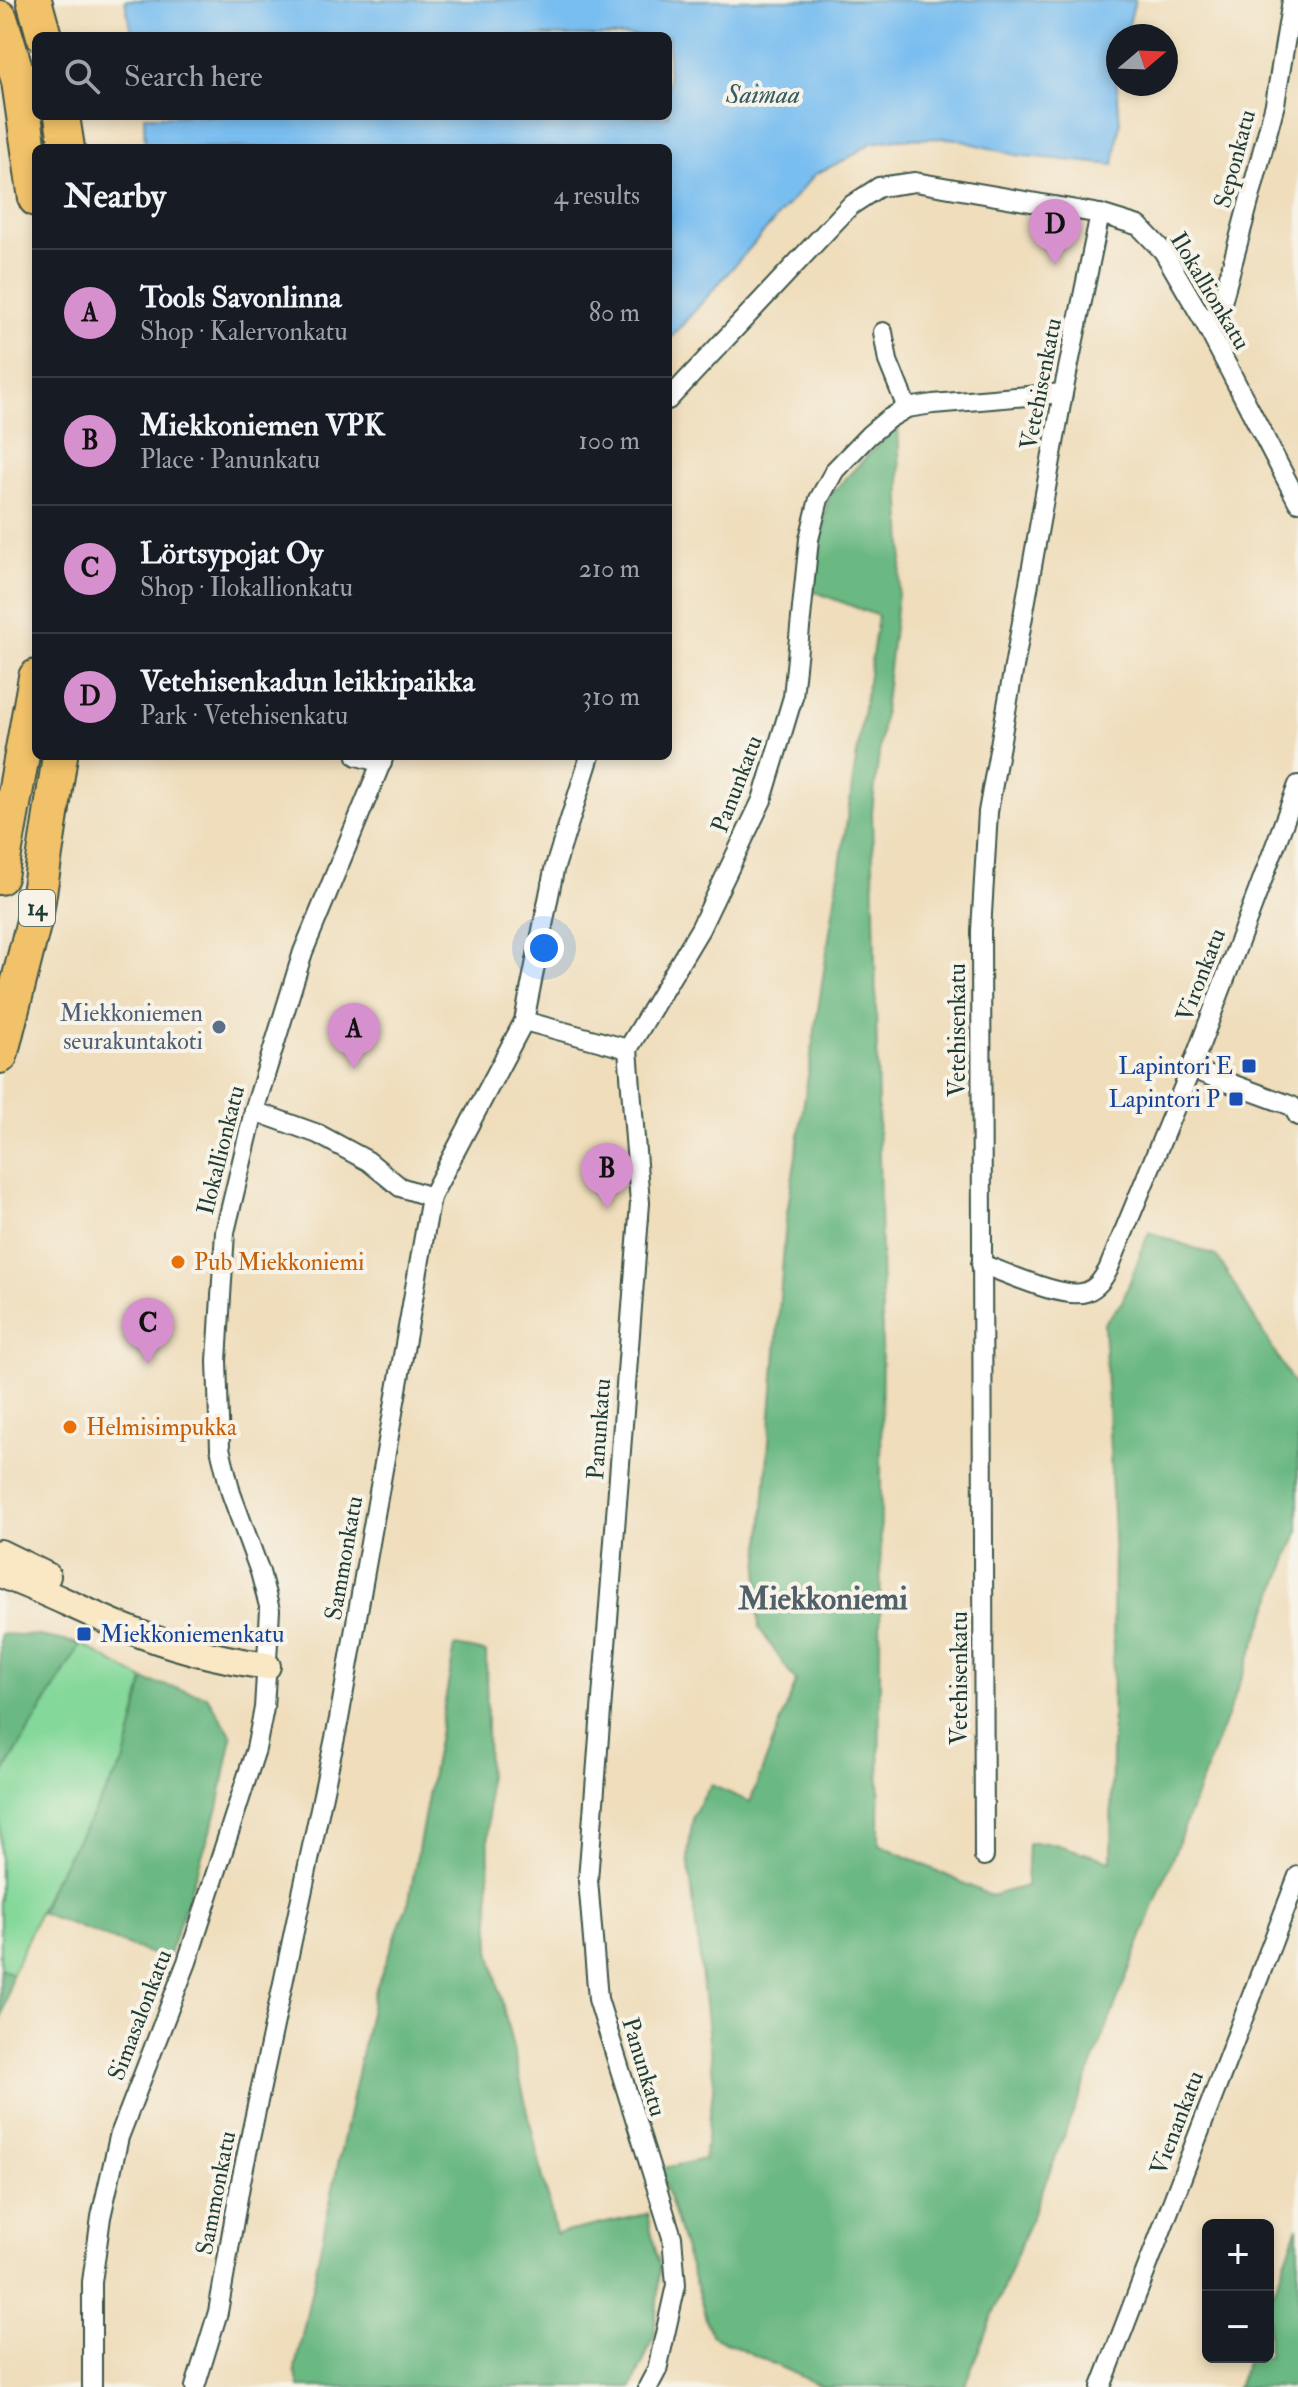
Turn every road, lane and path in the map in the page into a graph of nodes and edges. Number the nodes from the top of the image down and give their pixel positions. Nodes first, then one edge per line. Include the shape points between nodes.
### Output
1 (34, 0) edge
2 (1292, 0) edge
3 (0, 18) edge
4 (43, 32) edge
5 (63, 120) edge
6 (66, 144) edge
7 (32, 171) edge
8 (1100, 214) junction
9 (1205, 323) junction
10 (883, 332) dead end
11 (1063, 393) junction
12 (672, 396) edge
13 (907, 408) junction
14 (1298, 502) edge
15 (32, 699) edge
16 (59, 760) edge
17 (383, 760) edge
18 (589, 760) edge
19 (1298, 785) edge
20 (0, 877) edge
21 (524, 1021) junction
22 (628, 1049) junction
23 (0, 1056) edge
24 (1191, 1069) junction
25 (1296, 1104) edge
26 (254, 1111) junction
27 (431, 1197) junction
28 (981, 1264) junction
29 (0, 1553) edge
30 (0, 1574) edge
31 (81, 1608) junction
32 (267, 1666) junction
33 (984, 1856) dead end
34 (1298, 1876) edge
35 (92, 2387) edge
36 (195, 2387) edge
37 (648, 2387) edge
38 (1101, 2387) edge

1 - 4 highway
2 - 9 street, Seponkatu via 1275,104 1220,310
3 - 7 highway via 19,81
5 - 6 highway
8 - 9 street, Ilokallionkatu via 1139,226 1163,251
8 - 11 street, Vetehisenkatu
8 - 12 street, Ilokallionkatu via 915,182 879,187 850,206
9 - 14 street, Ilokallionkatu
10 - 13 street
11 - 13 street
11 - 28 street, Vetehisenkatu via 988,812 981,931
13 - 22 street, Panunkatu via 869,435 835,470 819,499 809,539 793,697 762,800 700,929
15 - 20 highway, 14
16 - 23 highway, 14 via 36,913
17 - 26 street, Ilokallionkatu via 303,952
18 - 21 street, Sammonkatu via 554,870
19 - 24 street, Vironkatu
21 - 22 street
21 - 27 street, Sammonkatu
22 - 37 street, Panunkatu via 640,1203 588,1880 598,1999 672,2237 676,2285 657,2370
24 - 25 street
24 - 28 street, Vironkatu via 1099,1285 1069,1294
26 - 27 street via 318,1134 368,1161 400,1187
26 - 32 street, Ilokallionkatu via 225,1232 216,1404 226,1475 270,1610
27 - 36 street, Sammonkatu via 342,1704 218,2312
28 - 33 street, Vetehisenkatu
29 - 31 street via 56,1580
30 - 31 street
31 - 32 street via 194,1652
32 - 35 street, Simasalonkatu via 256,1749 187,1962 119,2137 92,2282
34 - 38 street, Vienankatu

